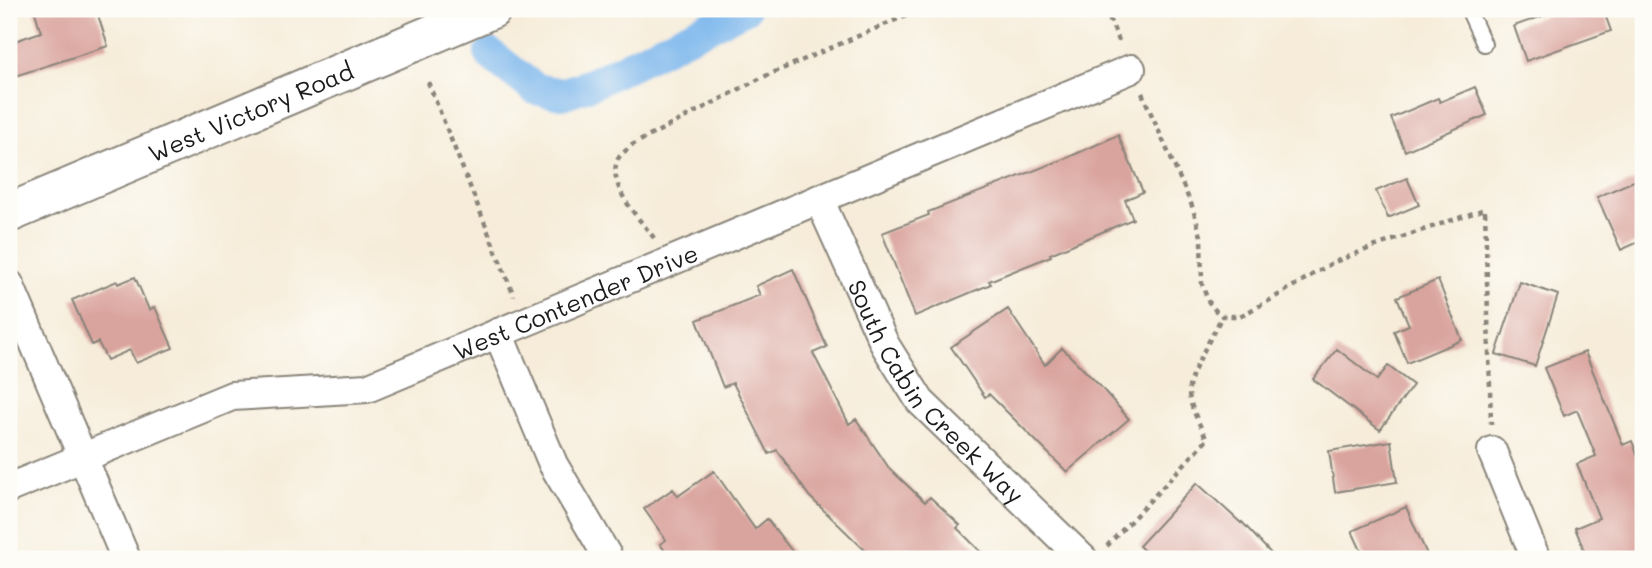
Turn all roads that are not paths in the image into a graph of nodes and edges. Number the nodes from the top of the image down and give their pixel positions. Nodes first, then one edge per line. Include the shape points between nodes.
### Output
1 (492, 9) edge
2 (1468, 9) edge
3 (1484, 44) dead end
4 (1131, 69) road end
5 (820, 199) junction
6 (9, 213) edge
7 (9, 285) edge
8 (498, 333) junction
9 (1492, 451) road end
10 (83, 458) junction
11 (9, 488) edge
12 (1093, 555) edge
13 (126, 559) edge
14 (609, 559) edge
15 (1536, 559) edge

1 - 6 main road, West Victory Road
2 - 3 lane
4 - 5 street, West Contender Drive
5 - 8 street, West Contender Drive
5 - 12 street, South Cabin Creek Way via 885,345 920,401
7 - 10 street
8 - 10 street, West Contender Drive via 367,388 232,396
8 - 14 street via 553,464
9 - 15 street
10 - 11 street, West Contender Drive
10 - 13 street

